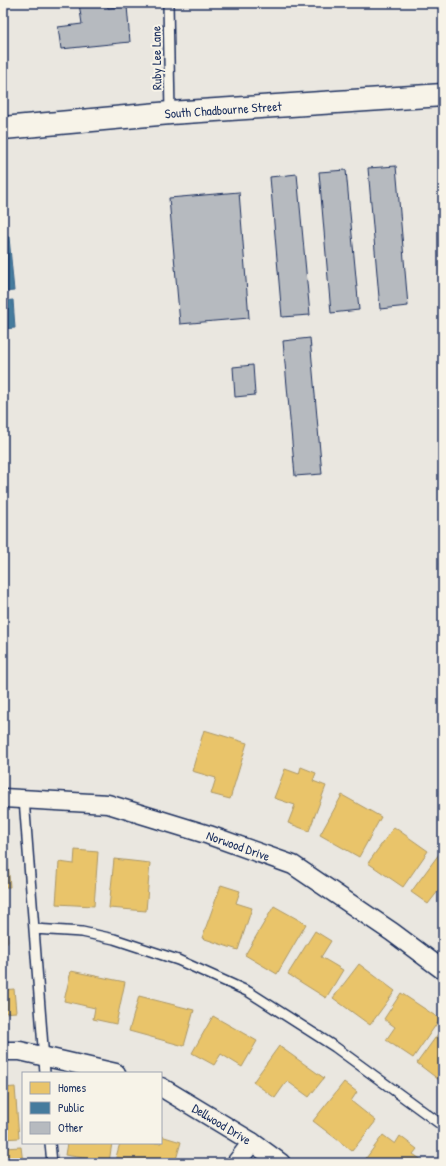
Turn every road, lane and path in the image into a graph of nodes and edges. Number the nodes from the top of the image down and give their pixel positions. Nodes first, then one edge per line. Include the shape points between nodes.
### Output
1 (168, 3) edge
2 (443, 95) edge
3 (170, 113) junction
4 (3, 128) edge
5 (3, 798) edge
6 (24, 799) junction
7 (34, 929) junction
8 (443, 970) edge
9 (3, 1051) edge
10 (44, 1064) edge
11 (108, 1072) edge
12 (162, 1088) edge
13 (443, 1126) edge
14 (252, 1142) junction
15 (50, 1144) edge
16 (52, 1163) edge
17 (236, 1163) edge
18 (281, 1163) edge

1 - 3 lane, Ruby Lee Lane
2 - 3 main road, South Chadbourne Street
3 - 4 main road, South Chadbourne Street
5 - 6 street, Norwood Drive
6 - 7 lane
6 - 8 street, Norwood Drive via 108,804 209,835 293,865
7 - 10 lane
7 - 13 lane via 82,932 114,939 178,960 249,992 335,1047
9 - 10 street via 20,1051
10 - 11 street
12 - 14 street, Dellwood Drive
14 - 17 street
14 - 18 street, Dellwood Drive
15 - 16 lane

